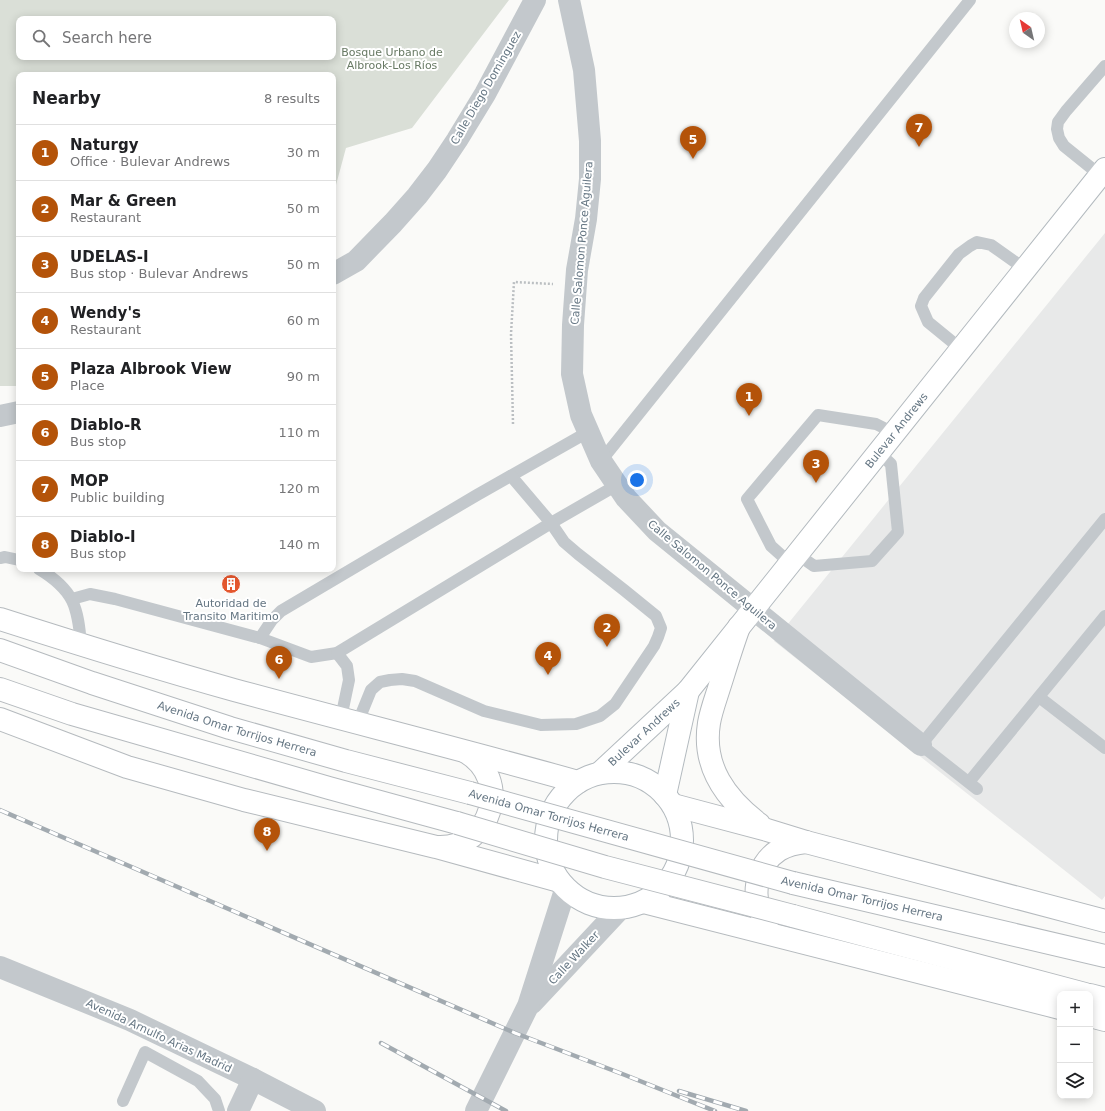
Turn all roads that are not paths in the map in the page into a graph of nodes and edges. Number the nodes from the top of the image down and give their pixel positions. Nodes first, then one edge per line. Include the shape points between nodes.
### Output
1 (535, 0) edge
2 (569, 0) edge
3 (970, 0) edge
4 (1105, 66) edge
5 (1103, 172) edge
6 (1025, 269) junction
7 (336, 272) edge
8 (961, 349) junction
9 (16, 413) edge
10 (0, 416) edge
11 (588, 432) junction
12 (894, 433) junction
13 (878, 452) junction
14 (601, 461) junction
15 (511, 476) junction
16 (617, 485) junction
17 (1105, 519) edge
18 (551, 523) junction
19 (0, 558) edge
20 (794, 558) junction
21 (16, 559) edge
22 (43, 572) edge
23 (72, 599) junction
24 (753, 609) junction
25 (1105, 616) edge
26 (0, 619) edge
27 (738, 627) junction
28 (260, 638) junction
29 (81, 645) junction
30 (0, 650) edge
31 (337, 653) junction
32 (0, 689) edge
33 (688, 691) junction
34 (1039, 697) junction
35 (0, 719) edge
36 (349, 720) junction
37 (921, 745) junction
38 (1105, 748) edge
39 (463, 750) junction
40 (600, 773) junction
41 (578, 782) junction
42 (669, 800) junction
43 (767, 830) junction
44 (806, 842) junction
45 (436, 847) junction
46 (562, 885) junction
47 (644, 902) junction
48 (620, 909) junction
49 (1105, 921) edge
50 (785, 937) junction
51 (1105, 956) edge
52 (0, 967) edge
53 (1074, 991) edge
54 (1093, 996) edge
55 (1105, 999) edge
56 (528, 1006) junction
57 (1057, 1007) edge
58 (1093, 1017) edge
59 (1105, 1020) edge
60 (253, 1079) junction
61 (123, 1101) dead end
62 (219, 1111) edge
63 (238, 1111) edge
64 (315, 1111) edge
65 (476, 1111) edge

1 - 7 street, Calle Diego Dominguez via 485,94 437,170 417,196 356,261
2 - 11 street, Calle Salomon Ponce Aguilera via 584,70 590,141 586,219 577,270 572,374 581,415
3 - 14 lane
4 - 5 lane via 1066,111 1058,122 1057,129 1064,146
5 - 6 main road, Bulevar Andrews
6 - 8 main road, Bulevar Andrews
6 - 8 lane via 991,245 977,242 959,254 924,298 921,306 928,322
8 - 12 main road, Bulevar Andrews
9 - 10 street
11 - 14 street, Calle Salomon Ponce Aguilera
11 - 15 lane
12 - 13 main road, Bulevar Andrews
12 - 20 lane via 876,424 818,415 747,499 771,546
13 - 20 main road, Bulevar Andrews
13 - 20 lane via 892,464 898,532 872,561 814,566
14 - 16 street, Calle Salomon Ponce Aguilera
15 - 18 lane
15 - 28 lane via 281,611
16 - 18 lane
16 - 24 street, Calle Salomon Ponce Aguilera via 657,531
17 - 37 lane
18 - 31 lane
18 - 36 lane via 564,542 656,616 660,628 654,646 615,704 600,716 576,724 541,725 484,711 415,681 402,679 380,682
19 - 21 lane
20 - 24 main road, Bulevar Andrews
22 - 23 lane via 61,585
23 - 28 lane via 90,594 115,599
23 - 29 lane via 79,621
24 - 27 main road, Bulevar Andrews
24 - 37 street, Calle Salomon Ponce Aguilera
25 - 34 lane
26 - 29 main road
27 - 33 main road, Bulevar Andrews
27 - 43 main road via 709,722 709,753 719,780 729,796
28 - 31 lane via 311,657
29 - 36 main road via 234,690
30 - 51 main road, Avenida Omar Torrijos Herrera, bridge via 230,728 353,763 793,883
31 - 36 lane via 347,666
32 - 53 main road, bridge via 72,714 457,822 605,867
33 - 40 main road, Bulevar Andrews
33 - 42 main road, Bulevar Andrews
34 - 37 lane via 973,785
34 - 38 lane
35 - 45 main road via 127,767 244,800
36 - 39 main road
39 - 41 main road
39 - 45 main road via 479,762 487,775 492,789 490,810 487,819 474,835 456,845
40 - 41 main road
40 - 42 main road via 620,772 636,775 652,783
41 - 46 main road via 561,797 549,816 545,839 549,861
42 - 43 main road
42 - 47 main road via 680,822 683,840 680,858 666,884
43 - 44 main road
44 - 49 main road
44 - 50 main road via 778,850 765,864 757,881 759,910 770,926
45 - 46 main road
46 - 48 main road via 578,899 594,906
46 - 56 street, Calle Walker
47 - 48 main road
47 - 50 main road
48 - 56 street, Calle Walker
50 - 57 main road
52 - 60 street, Avenida Arnulfo Arias Madrid via 130,1020
54 - 55 main road
56 - 65 street, Calle Walker
58 - 59 main road
60 - 63 street
60 - 64 street, Avenida Arnulfo Arias Madrid
61 - 62 lane via 145,1052 198,1081 216,1099

